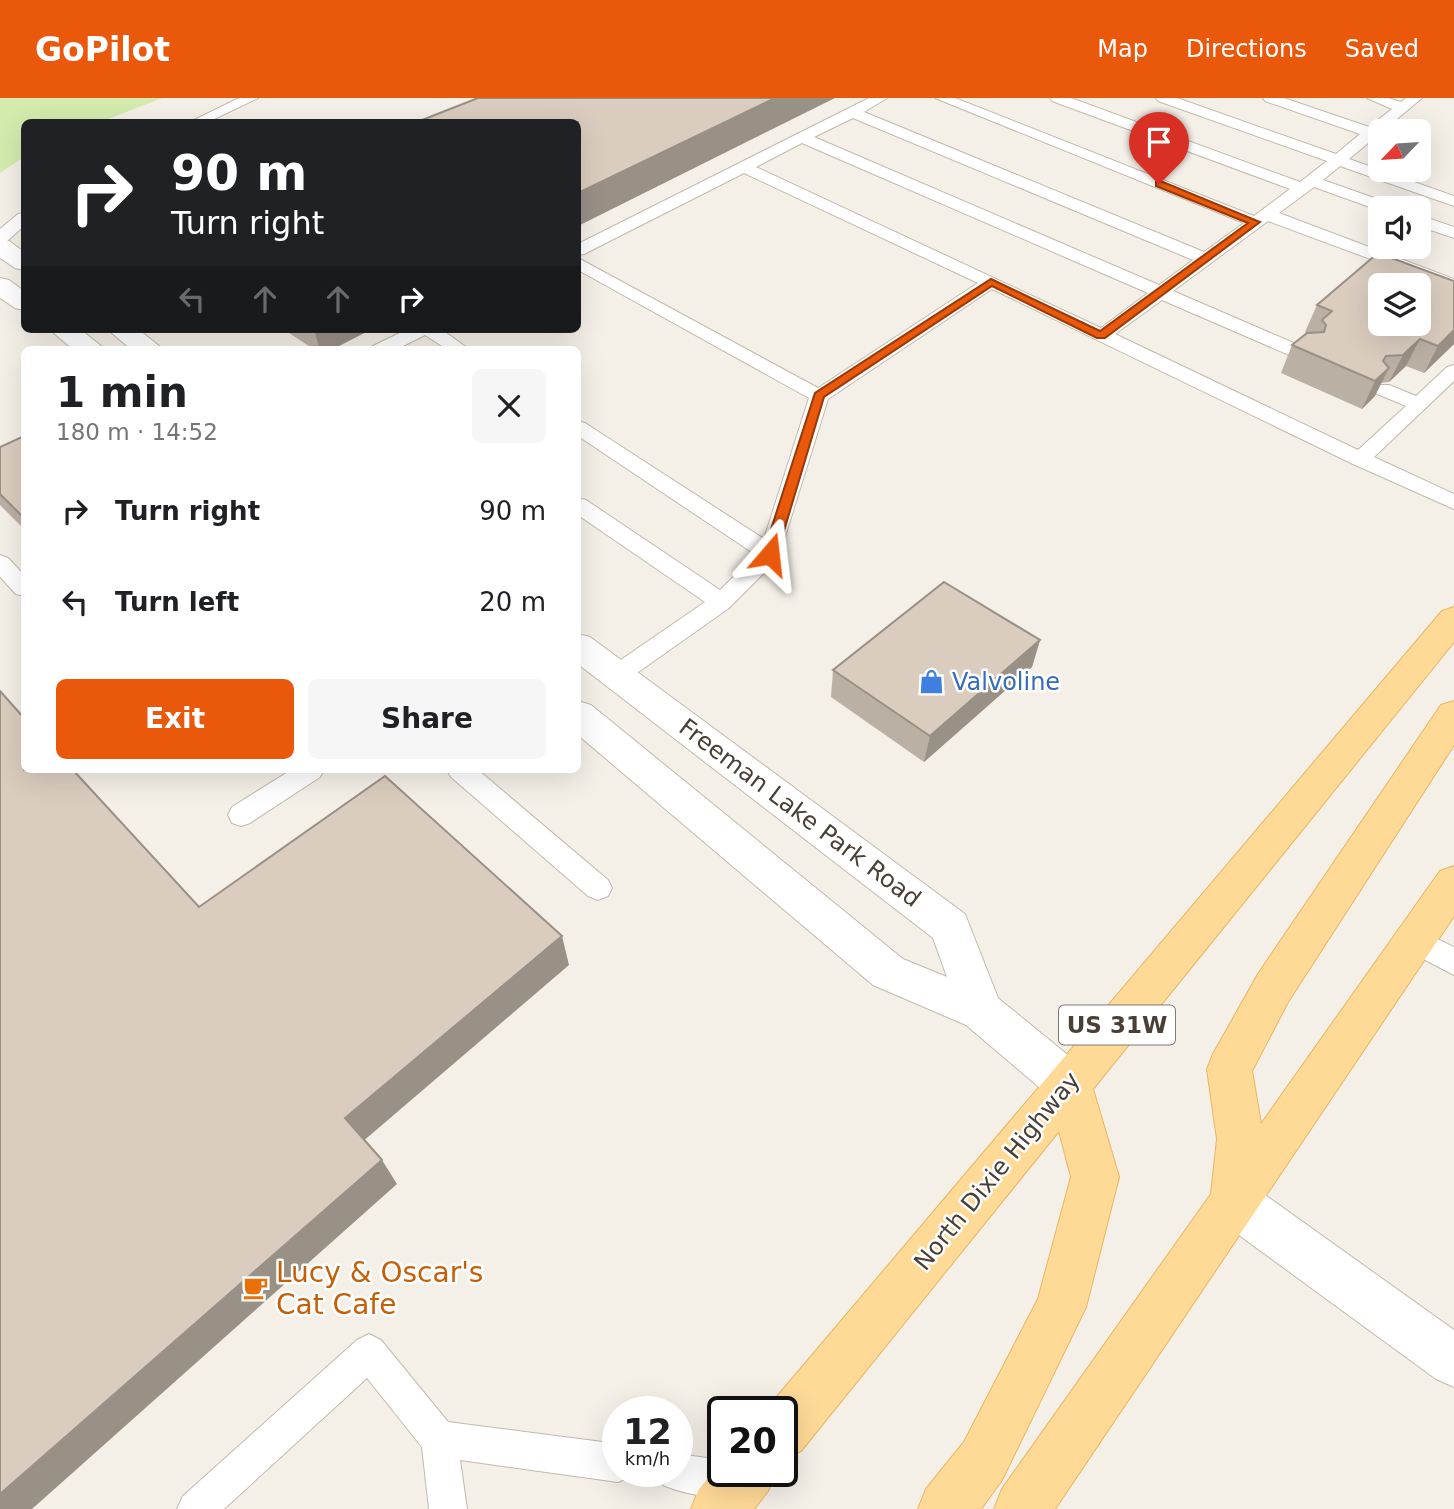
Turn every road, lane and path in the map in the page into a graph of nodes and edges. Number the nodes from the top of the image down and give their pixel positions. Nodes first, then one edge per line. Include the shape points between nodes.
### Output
1 (251, 98) edge
2 (880, 98) edge
3 (942, 98) edge
4 (1057, 98) edge
5 (1163, 98) edge
6 (1270, 98) edge
7 (1374, 98) edge
8 (1409, 103) edge
9 (852, 112) junction
10 (204, 119) edge
11 (1389, 119) edge
12 (1368, 132) edge
13 (1368, 135) edge
14 (801, 137) junction
15 (1337, 160) junction
16 (742, 166) junction
17 (1307, 184) junction
18 (1454, 201) edge
19 (1368, 202) edge
20 (1260, 218) junction
21 (21, 220) edge
22 (1431, 224) edge
23 (1454, 233) edge
24 (0, 237) edge
25 (0, 246) edge
26 (581, 248) edge
27 (1206, 258) junction
28 (21, 261) edge
29 (581, 266) edge
30 (991, 282) junction
31 (1454, 285) edge
32 (0, 286) edge
33 (1160, 292) junction
34 (21, 300) edge
35 (68, 333) edge
36 (126, 333) edge
37 (414, 333) edge
38 (435, 333) edge
39 (1101, 336) junction
40 (86, 346) edge
41 (144, 346) edge
42 (388, 346) edge
43 (455, 346) edge
44 (1303, 354) edge
45 (1454, 372) edge
46 (1382, 389) edge
47 (819, 396) junction
48 (1419, 404) junction
49 (581, 429) edge
50 (1360, 459) junction
51 (1454, 502) edge
52 (581, 507) edge
53 (770, 554) junction
54 (0, 563) edge
55 (21, 585) edge
56 (720, 601) junction
57 (1454, 620) edge
58 (581, 648) edge
59 (618, 674) junction
60 (1454, 715) edge
61 (581, 717) edge
62 (306, 773) edge
63 (464, 773) edge
64 (241, 815) dead end
65 (1454, 883) edge
66 (598, 888) dead end
67 (1434, 951) edge
68 (981, 1012) junction
69 (1069, 1084) junction
70 (1234, 1202) junction
71 (1454, 1361) edge
72 (798, 1413) edge
73 (439, 1440) junction
74 (602, 1461) edge
75 (196, 1509) edge
76 (448, 1509) edge
77 (946, 1509) edge
78 (1022, 1509) edge

1 - 10 lane
2 - 9 lane
3 - 20 lane
4 - 17 lane
5 - 15 lane
6 - 12 lane
7 - 8 lane
8 - 11 lane
9 - 14 lane
9 - 27 lane
13 - 15 lane
14 - 16 lane
14 - 33 lane
15 - 17 lane
15 - 18 lane
16 - 26 lane
16 - 30 lane
17 - 19 lane
17 - 20 lane
20 - 27 lane
20 - 31 lane
21 - 24 lane
22 - 23 lane
25 - 28 street
27 - 33 lane
29 - 47 lane
30 - 39 lane
30 - 47 lane
32 - 34 street
33 - 39 lane
33 - 44 lane
35 - 40 street
36 - 41 street
37 - 42 lane
38 - 43 lane
39 - 50 lane
45 - 48 lane
46 - 48 lane
47 - 53 lane
48 - 50 lane
49 - 53 lane
50 - 51 lane
52 - 56 lane
53 - 56 lane
54 - 55 lane
56 - 59 lane
57 - 69 main road, North Dixie Highway / US 31W
58 - 59 street, Freeman Lake Park Road
59 - 68 street, Freeman Lake Park Road via 950,927
60 - 70 main road via 1273,988 1228,1069 1240,1139
61 - 68 street via 888,972
62 - 64 lane
63 - 66 lane
65 - 67 main road
67 - 70 main road
68 - 69 street
69 - 72 main road, North Dixie Highway / US 31W
69 - 77 main road via 1095,1177 1061,1307 983,1461
70 - 71 street
70 - 78 main road
73 - 74 lane
73 - 75 lane via 369,1352
73 - 76 lane

